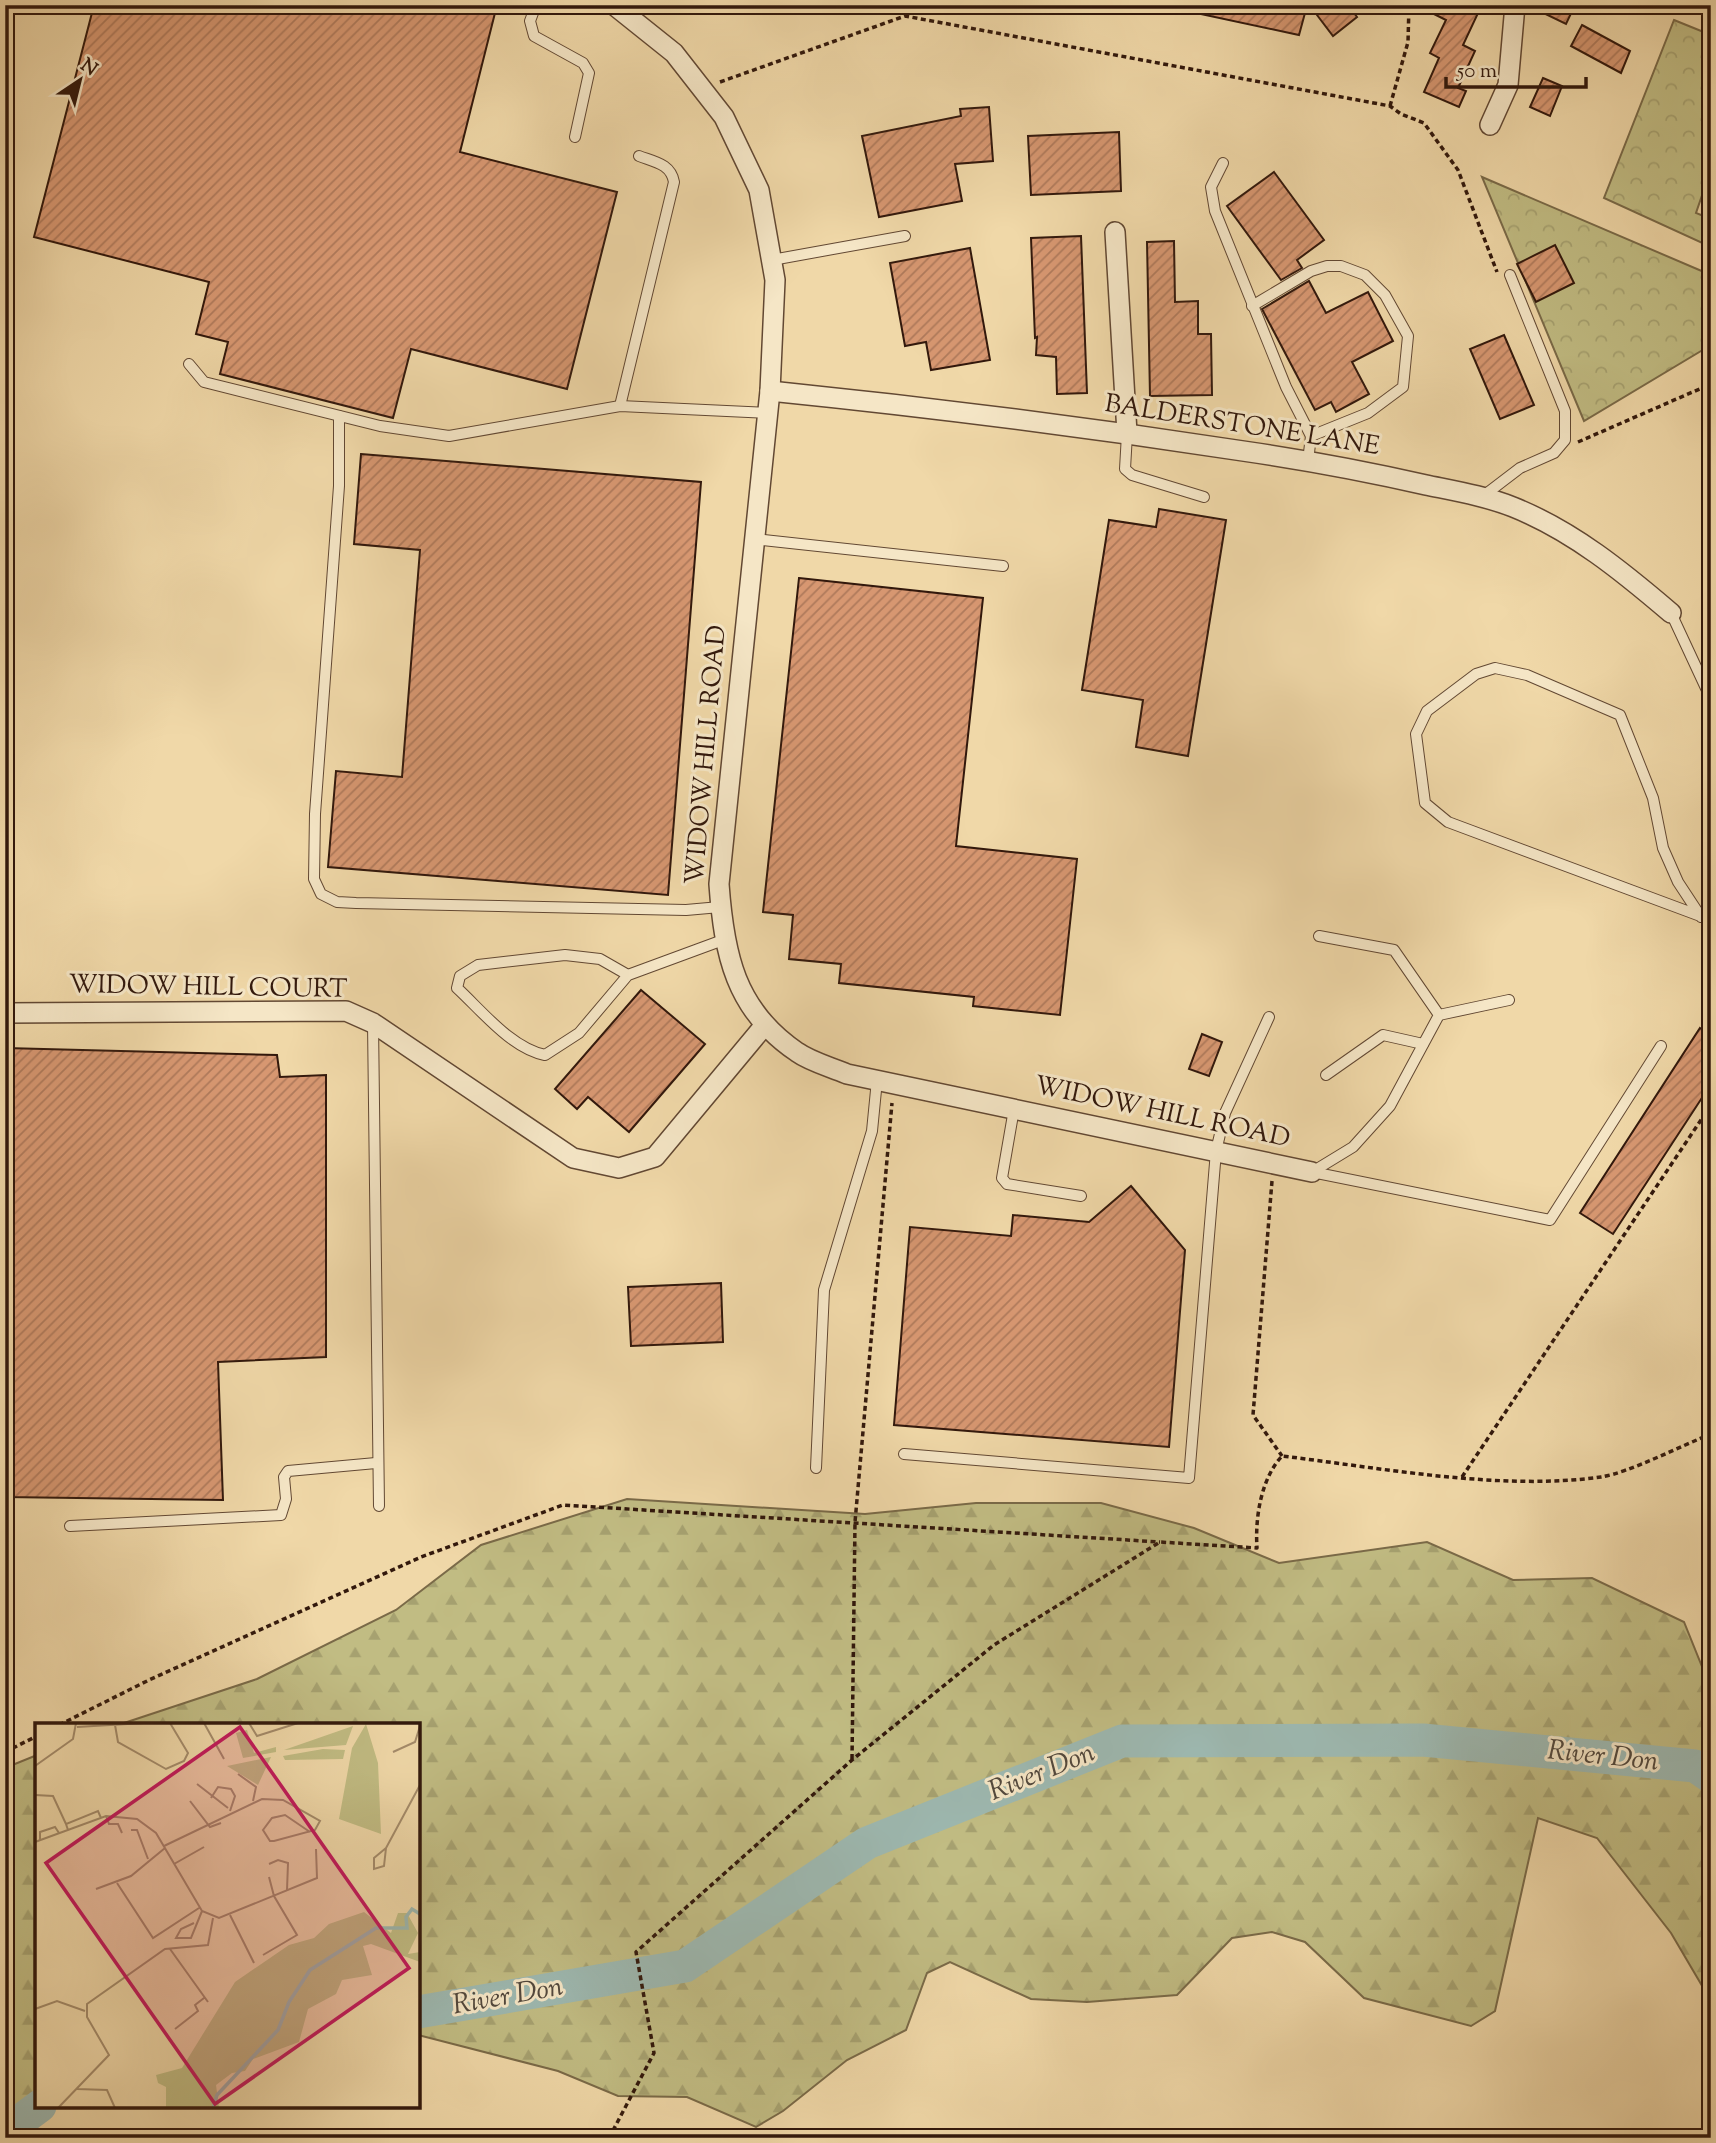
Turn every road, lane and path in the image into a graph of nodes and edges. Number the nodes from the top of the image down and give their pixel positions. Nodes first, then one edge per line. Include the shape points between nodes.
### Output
1 (536, 5) edge
2 (614, 5) edge
3 (1409, 5) edge
4 (1515, 5) edge
5 (702, 89) junction
6 (1390, 106) junction
7 (1424, 123) dead end
8 (1490, 125) dead end
9 (575, 137) dead end
10 (639, 156) dead end
11 (1223, 163) dead end
12 (1115, 232) dead end
13 (905, 236) dead end
14 (772, 260) junction
15 (1510, 275) dead end
16 (1252, 306) junction
17 (189, 364) dead end
18 (1711, 384) edge
19 (770, 391) junction
20 (620, 406) junction
21 (767, 413) junction
22 (340, 416) junction
23 (1127, 433) junction
24 (1311, 436) junction
25 (1554, 453) junction
26 (1308, 461) junction
27 (1204, 497) dead end
28 (1481, 497) junction
29 (754, 539) junction
30 (1003, 566) dead end
31 (1671, 614) joint
32 (1711, 699) edge
33 (720, 907) junction
34 (1706, 918) edge
35 (1320, 936) dead end
36 (723, 940) junction
37 (628, 975) junction
38 (1509, 1000) dead end
39 (5, 1013) edge
40 (1439, 1015) junction
41 (1269, 1017) dead end
42 (373, 1023) junction
43 (764, 1026) junction
44 (1423, 1044) junction
45 (1661, 1046) dead end
46 (1326, 1075) dead end
47 (885, 1082) junction
48 (1711, 1105) edge
49 (1014, 1109) junction
50 (1216, 1151) junction
51 (1273, 1163) junction
52 (1312, 1172) junction
53 (1081, 1196) dead end
54 (1711, 1434) edge
55 (904, 1454) dead end
56 (1282, 1456) junction
57 (376, 1463) junction
58 (816, 1468) dead end
59 (1462, 1477) junction
60 (379, 1506) dead end
61 (855, 1522) junction
62 (70, 1526) dead end
63 (1160, 1542) junction
64 (63, 1723) edge
65 (35, 1737) edge
66 (5, 1752) edge
67 (852, 1760) junction
68 (609, 2138) edge

1 - 9 lane via 530,21 534,36 583,63 589,73
2 - 5 street, WIDOW HILL ROAD via 674,53
3 - 6 path via 1408,42
4 - 8 street via 1508,85
5 - 6 path via 905,16
5 - 14 street, WIDOW HILL ROAD via 724,117 759,190
6 - 7 path
10 - 20 lane via 664,165 674,182
11 - 16 lane via 1211,187 1215,211
12 - 23 street
13 - 14 lane
14 - 19 street, WIDOW HILL ROAD
15 - 25 lane via 1565,411 1565,440
16 - 24 lane
16 - 24 lane via 1311,271 1341,266 1365,275 1385,295 1408,336 1403,387 1368,413
17 - 22 lane via 204,382
18 - 25 path
19 - 21 street, WIDOW HILL ROAD
19 - 23 street, BALDERSTONE LANE
20 - 21 lane
20 - 22 lane via 449,436
21 - 29 street, WIDOW HILL ROAD
22 - 33 lane via 335,556 315,814 314,879 321,894 337,902 356,903
23 - 26 street, BALDERSTONE LANE
23 - 27 lane via 1125,469 1132,475
24 - 26 lane
25 - 28 lane via 1520,468
26 - 28 street, BALDERSTONE LANE
28 - 31 street, BALDERSTONE LANE via 1549,525 1614,564
29 - 30 lane
29 - 33 street, WIDOW HILL ROAD
31 - 32 lane
33 - 36 street, WIDOW HILL ROAD
34 - 34 lane via 1448,822 1425,803 1420,780 1416,734 1427,711 1476,674 1495,668 1527,676 1619,715 1653,798 1663,848 1678,882
35 - 40 lane via 1394,950
36 - 37 lane
36 - 43 street, WIDOW HILL ROAD via 739,986
37 - 37 lane via 579,1033 545,1055 514,1040 457,988 460,976 478,965 529,957 600,959
38 - 40 lane
39 - 42 street, WIDOW HILL COURT via 346,1011
40 - 44 lane
41 - 50 lane via 1225,1113
42 - 43 street, WIDOW HILL COURT via 573,1158 619,1168 656,1157
42 - 57 lane
43 - 47 street, WIDOW HILL ROAD via 799,1054 847,1074
44 - 46 lane via 1384,1035
44 - 52 lane via 1390,1106 1353,1147
45 - 52 lane via 1549,1220
47 - 49 street, WIDOW HILL ROAD
47 - 58 lane via 824,1290
47 - 61 path
48 - 59 path
49 - 50 street, WIDOW HILL ROAD
49 - 53 lane via 1002,1178 1007,1184
50 - 51 street, WIDOW HILL ROAD
50 - 55 lane via 1189,1478
51 - 52 street, WIDOW HILL ROAD
51 - 56 path via 1253,1415
54 - 59 path via 1604,1477
56 - 59 path
56 - 63 path via 1269,1471 1257,1548
57 - 60 lane
57 - 62 lane via 288,1471 281,1516
61 - 63 path
61 - 64 path via 563,1505 421,1556
61 - 67 path
63 - 67 path via 994,1645
65 - 66 path
67 - 68 path via 636,1952 654,2053

